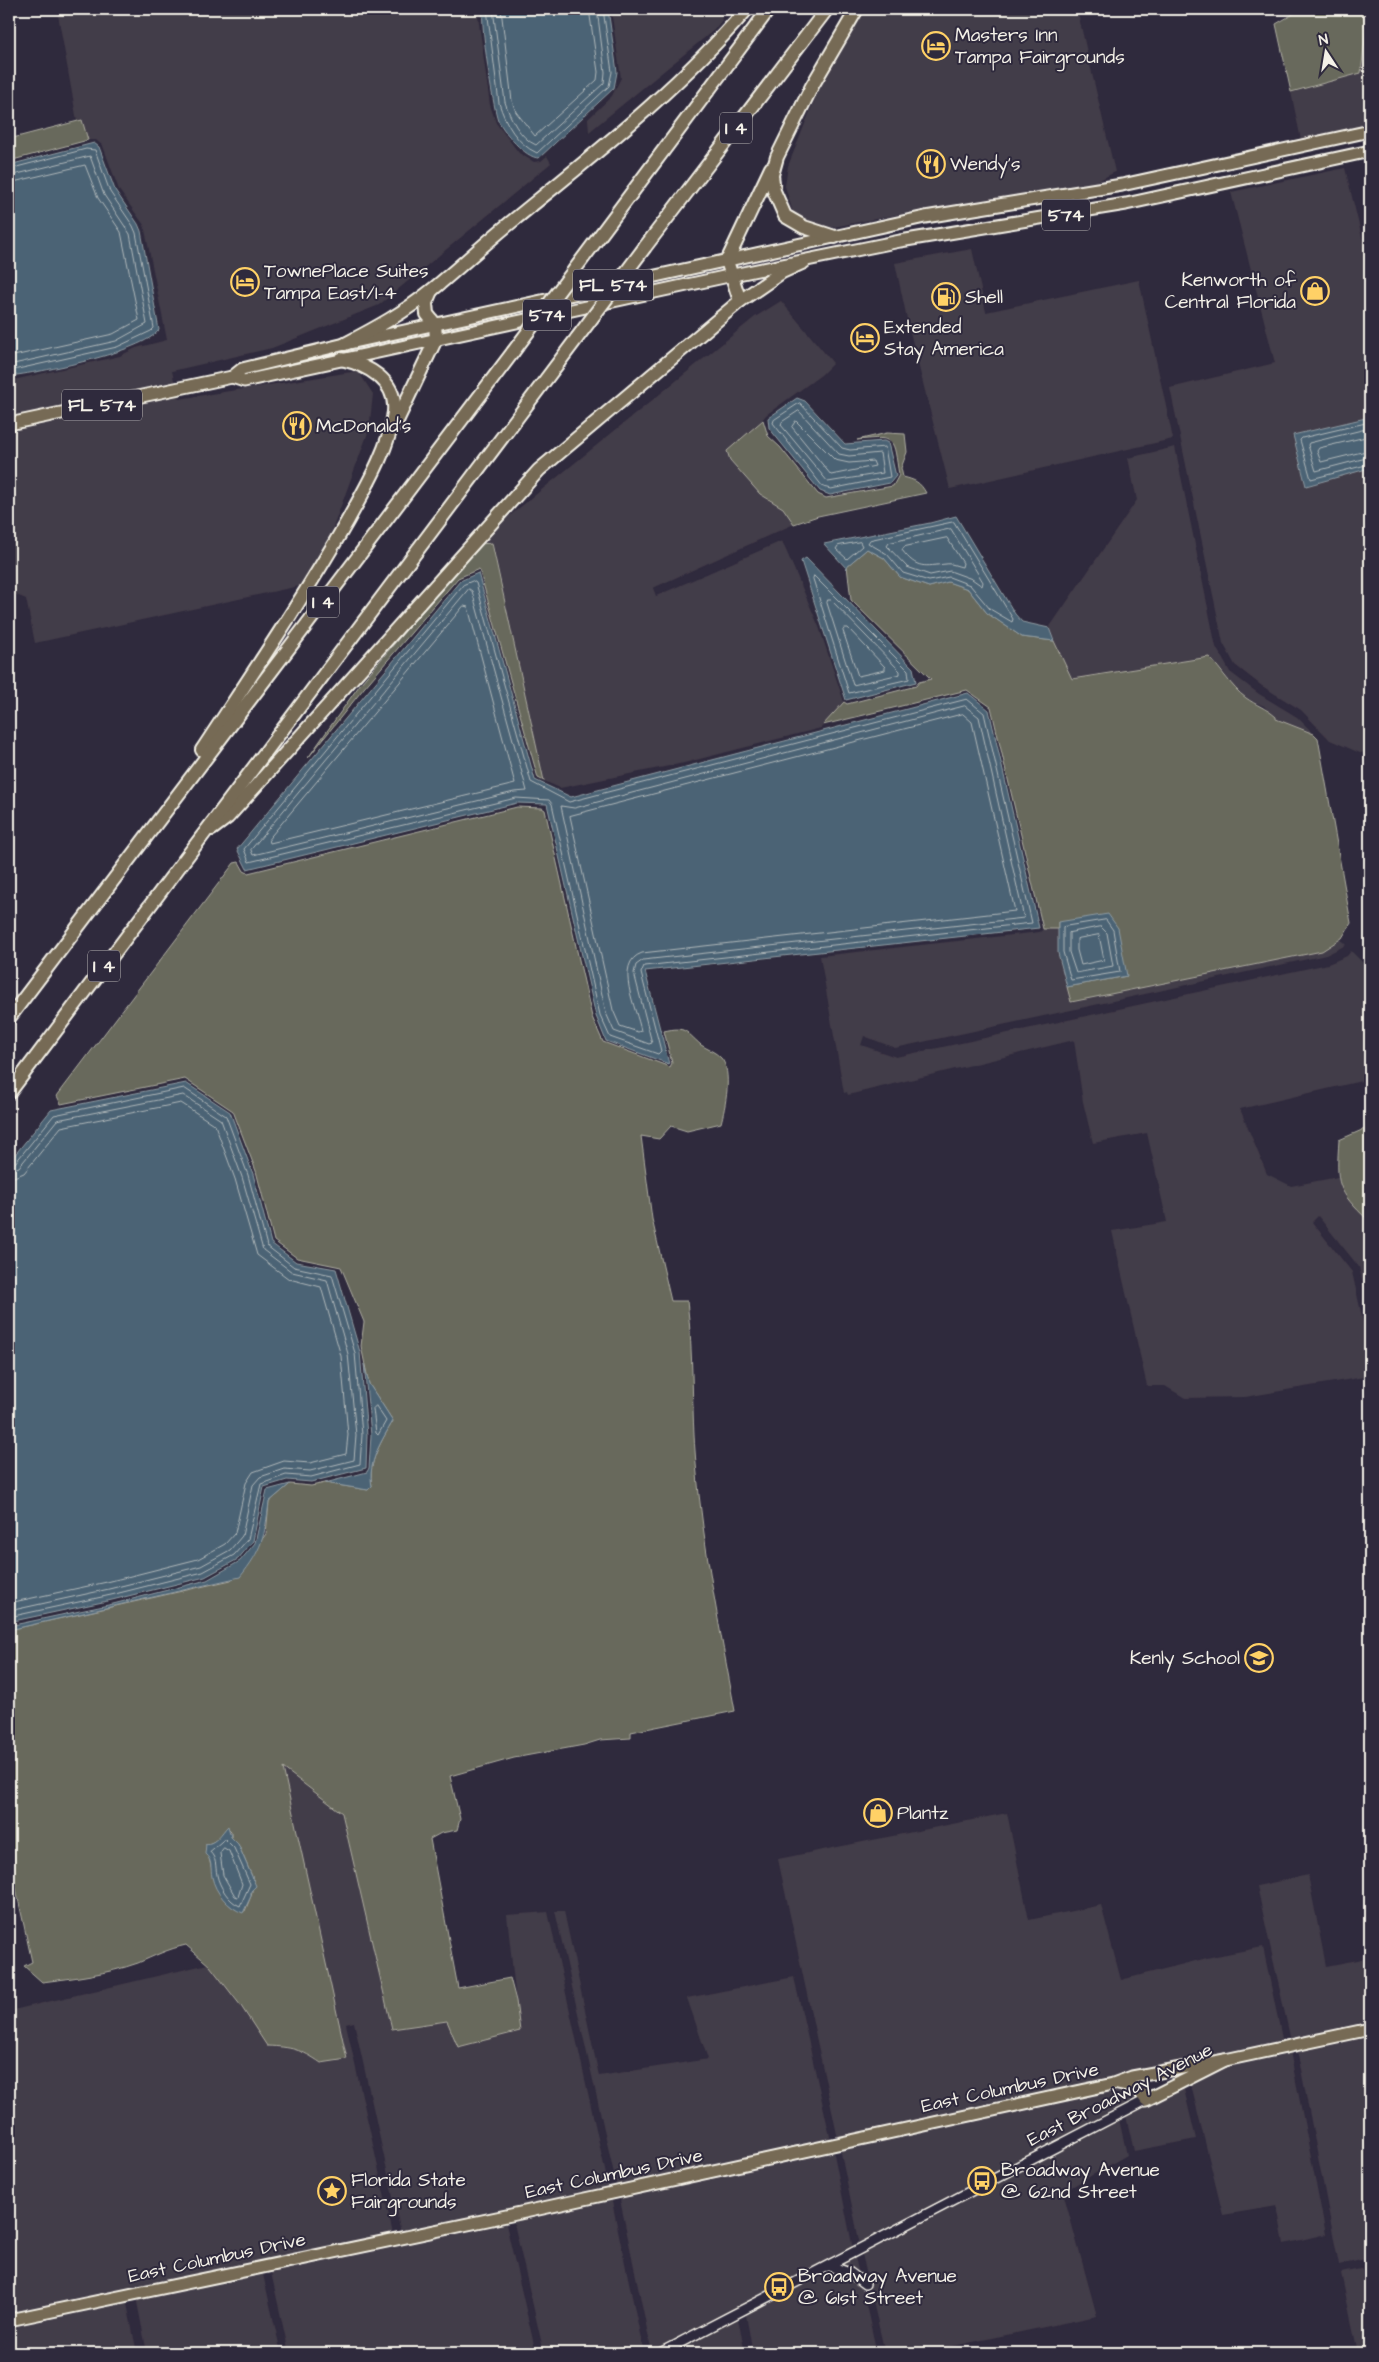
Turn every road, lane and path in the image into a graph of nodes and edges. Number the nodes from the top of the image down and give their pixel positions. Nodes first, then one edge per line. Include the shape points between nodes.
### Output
1 (747, 9) edge
2 (769, 9) edge
3 (827, 9) edge
4 (857, 9) edge
5 (1370, 131) edge
6 (1343, 137) junction
7 (1305, 145) junction
8 (1370, 151) edge
9 (776, 157) junction
10 (1326, 160) junction
11 (835, 237) junction
12 (727, 260) junction
13 (804, 262) junction
14 (732, 275) junction
15 (431, 291) junction
16 (740, 301) junction
17 (435, 324) junction
18 (436, 339) junction
19 (345, 344) junction
20 (341, 359) junction
21 (232, 377) junction
22 (9, 424) edge
23 (368, 483) junction
24 (200, 838) junction
25 (134, 852) junction
26 (9, 1018) edge
27 (9, 1093) edge
28 (1370, 2029) edge
29 (1225, 2060) junction
30 (1167, 2070) junction
31 (1186, 2078) junction
32 (1114, 2084) junction
33 (1146, 2100) junction
34 (829, 2266) junction
35 (865, 2284) dead end
36 (9, 2320) edge
37 (660, 2353) edge

1 - 15 highway via 716,45 660,99
2 - 25 highway, I 4, bridge
3 - 24 highway, I 4, bridge
4 - 9 highway via 812,86
5 - 6 main road, FL 574
6 - 7 main road, FL 574
6 - 10 main road
7 - 10 main road
7 - 11 main road, FL 574 via 1122,185 925,217
8 - 10 main road, 574
9 - 11 highway via 772,175 774,191 784,216 804,227
9 - 12 highway
10 - 13 main road, 574 via 1126,204 900,241
11 - 12 main road, FL 574
12 - 14 highway
12 - 17 main road, FL 574
13 - 14 main road, 574
13 - 16 highway via 782,272
14 - 16 highway
14 - 18 main road, 574
15 - 17 highway via 426,309
15 - 19 highway via 386,323
16 - 24 highway via 539,470 228,817
17 - 18 highway
17 - 19 main road, FL 574
18 - 20 main road, 574
18 - 23 highway
19 - 21 main road, FL 574 via 242,369
20 - 21 main road, 574 via 244,381
20 - 23 highway via 360,363 374,371 391,393 394,411
21 - 22 main road, FL 574
23 - 25 highway via 313,581
24 - 27 highway, I 4
25 - 26 highway, I 4
28 - 29 main road, East Broadway Avenue
29 - 30 main road, East Columbus Drive
29 - 31 main road, East Broadway Avenue
30 - 31 main road
30 - 32 main road, East Columbus Drive
31 - 33 main road, East Broadway Avenue
32 - 33 main road via 1137,2088
32 - 36 main road, East Columbus Drive
33 - 34 street, East Broadway Avenue
34 - 35 street
34 - 37 street, East Broadway Avenue

